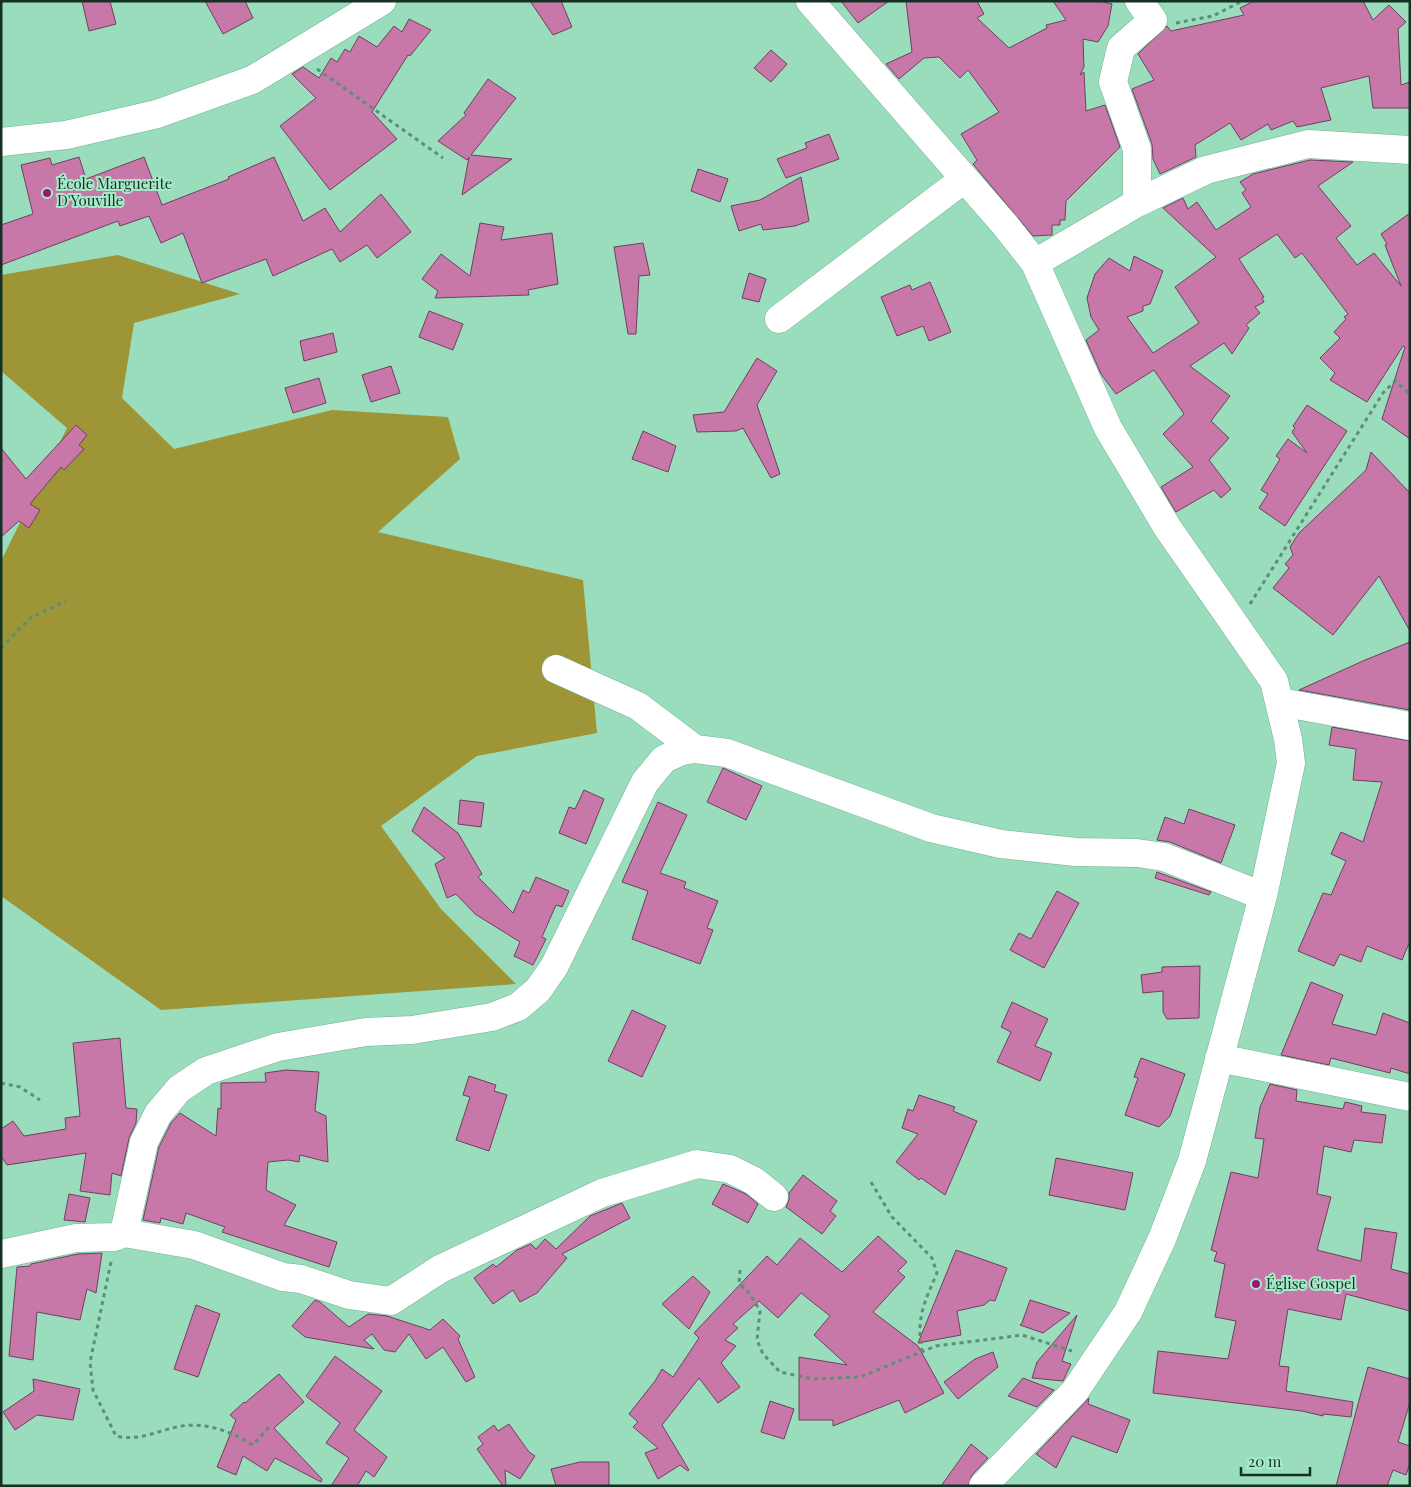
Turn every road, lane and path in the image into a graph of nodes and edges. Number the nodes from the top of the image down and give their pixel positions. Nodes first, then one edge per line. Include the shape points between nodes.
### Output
1 (382, 1) edge
2 (810, 1) edge
3 (1242, 1) edge
4 (1146, 10) edge
5 (295, 54) junction
6 (1, 142) edge
7 (1410, 150) edge
8 (443, 158) dead end
9 (964, 179) junction
10 (1137, 203) junction
11 (1034, 263) junction
12 (779, 319) dead end
13 (1410, 394) edge
14 (66, 601) dead end
15 (1236, 626) junction
16 (1, 648) edge
17 (556, 669) dead end
18 (1280, 702) junction
19 (1410, 726) edge
20 (695, 749) junction
21 (1263, 896) junction
22 (1220, 1058) junction
23 (1, 1083) edge
24 (1410, 1097) edge
25 (40, 1100) dead end
26 (871, 1182) dead end
27 (774, 1197) dead end
28 (120, 1235) junction
29 (1, 1254) edge
30 (740, 1270) dead end
31 (922, 1351) junction
32 (1096, 1359) junction
33 (270, 1426) dead end
34 (983, 1486) edge

1 - 5 street
2 - 9 street
3 - 4 path via 1213,16 1179,24
4 - 10 street via 1121,48 1113,82 1138,148
5 - 6 street via 252,80 157,114 66,135
5 - 8 path
7 - 10 street via 1308,144 1206,170
9 - 11 street
9 - 12 street
10 - 11 street
11 - 15 street via 1108,428 1167,527
13 - 15 path via 1395,382 1383,393
14 - 16 path via 30,618
15 - 18 street via 1274,680
17 - 20 street via 638,706
18 - 19 street
18 - 21 street via 1291,763
20 - 21 street via 728,753 753,761 931,828 1001,844 1164,857
20 - 28 street via 664,759 645,782 554,967 538,990 518,1007 492,1017 412,1030 366,1032 278,1047 206,1070 179,1089 158,1114 144,1142
21 - 22 street
22 - 24 street
22 - 32 street via 1192,1161 1162,1239 1128,1312
23 - 25 path via 20,1087
26 - 31 path via 892,1217 932,1258 937,1273 923,1304 918,1330
27 - 28 street via 754,1181 730,1169 697,1164 593,1197 440,1269 391,1301 349,1295 301,1279 283,1277 194,1245
28 - 29 street via 76,1238
28 - 33 path via 90,1362 93,1390 116,1436 130,1439 192,1424 211,1426 236,1435 253,1446
30 - 31 path via 739,1283 760,1311 757,1340 763,1354 780,1372 814,1379 860,1377
31 - 32 path via 936,1346 1022,1335
32 - 34 street via 1076,1391

